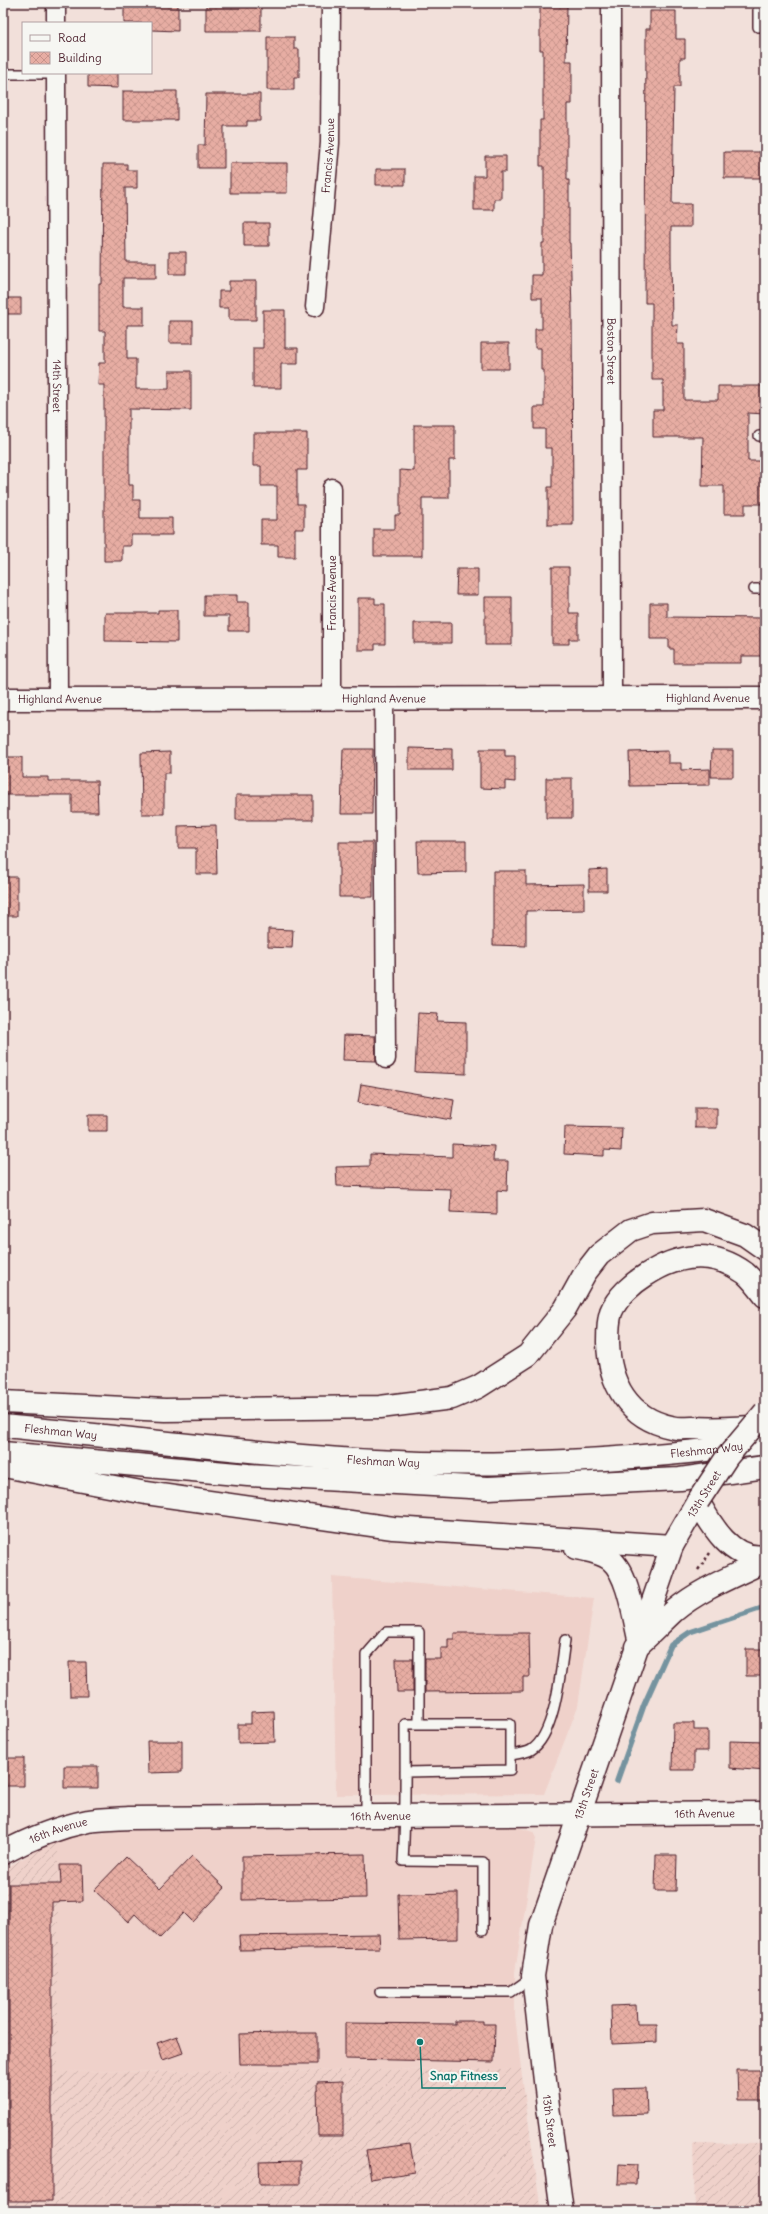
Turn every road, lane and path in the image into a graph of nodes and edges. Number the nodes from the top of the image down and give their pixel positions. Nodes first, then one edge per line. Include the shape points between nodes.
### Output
1 (56, 3) edge
2 (331, 3) edge
3 (611, 3) edge
4 (758, 3) edge
5 (56, 22) edge
6 (765, 28) edge
7 (3, 74) edge
8 (56, 74) edge
9 (315, 307) dead end
10 (332, 488) dead end
11 (754, 588) dead end
12 (765, 588) edge
13 (58, 698) junction
14 (384, 698) junction
15 (765, 698) edge
16 (3, 699) edge
17 (332, 699) junction
18 (612, 699) junction
19 (386, 1059) dead end
20 (765, 1249) edge
21 (765, 1296) edge
22 (3, 1402) edge
23 (765, 1412) edge
24 (3, 1426) edge
25 (765, 1426) edge
26 (765, 1443) edge
27 (3, 1453) edge
28 (3, 1465) edge
29 (765, 1467) edge
30 (698, 1501) junction
31 (506, 1535) junction
32 (672, 1546) junction
33 (712, 1549) dead end
34 (765, 1556) edge
35 (765, 1561) edge
36 (694, 1577) dead end
37 (565, 1640) dead end
38 (638, 1643) junction
39 (419, 1724) junction
40 (510, 1755) junction
41 (405, 1772) junction
42 (765, 1813) edge
43 (578, 1814) junction
44 (366, 1816) junction
45 (406, 1816) junction
46 (3, 1853) edge
47 (483, 1930) dead end
48 (534, 1976) junction
49 (380, 1992) dead end
50 (562, 2211) edge

1 - 5 street
2 - 9 street, Francis Avenue via 330,143
3 - 18 street, Boston Street
4 - 6 lane via 758,28
7 - 8 lane
8 - 13 street, 14th Street
10 - 17 street, Francis Avenue
11 - 12 lane
13 - 16 main road, Highland Avenue
13 - 17 main road, Highland Avenue
14 - 17 main road, Highland Avenue
14 - 18 main road, Highland Avenue
14 - 19 street
15 - 18 main road, Highland Avenue
20 - 22 main road via 745,1235 704,1220 652,1223 631,1230 599,1255 585,1273 565,1309 528,1355 478,1387 452,1398 380,1407 165,1410
21 - 25 main road via 745,1273 721,1261 698,1255 676,1260 658,1267 638,1280 623,1295 611,1312 608,1334 612,1376 624,1398 643,1416 671,1427 713,1429
23 - 30 main road, 13th Street, bridge via 727,1457
24 - 26 main road, Fleshman Way via 374,1461 512,1463 603,1459 700,1452
27 - 29 main road, Fleshman Way via 248,1475 488,1488 680,1479
28 - 31 main road via 146,1493 393,1528
30 - 32 main road, 13th Street
30 - 34 main road via 710,1525 732,1548 756,1558
31 - 32 main road
31 - 38 main road via 589,1550 612,1561 621,1574 628,1592
32 - 38 main road, 13th Street
33 - 36 path
35 - 38 main road via 713,1585 692,1598
37 - 40 lane via 548,1730 531,1750
38 - 43 main road, 13th Street
39 - 40 lane via 510,1724
39 - 41 lane via 405,1724
39 - 44 lane via 419,1632 386,1632 366,1655
40 - 41 lane via 510,1770
41 - 45 lane
42 - 43 main road, 16th Avenue
43 - 45 main road, 16th Avenue
43 - 48 main road, 13th Street via 541,1925
44 - 45 main road, 16th Avenue
44 - 46 main road, 16th Avenue via 129,1818 88,1821 59,1829
45 - 47 lane via 403,1861 483,1862
48 - 49 lane via 511,1992
48 - 50 main road, 13th Street

